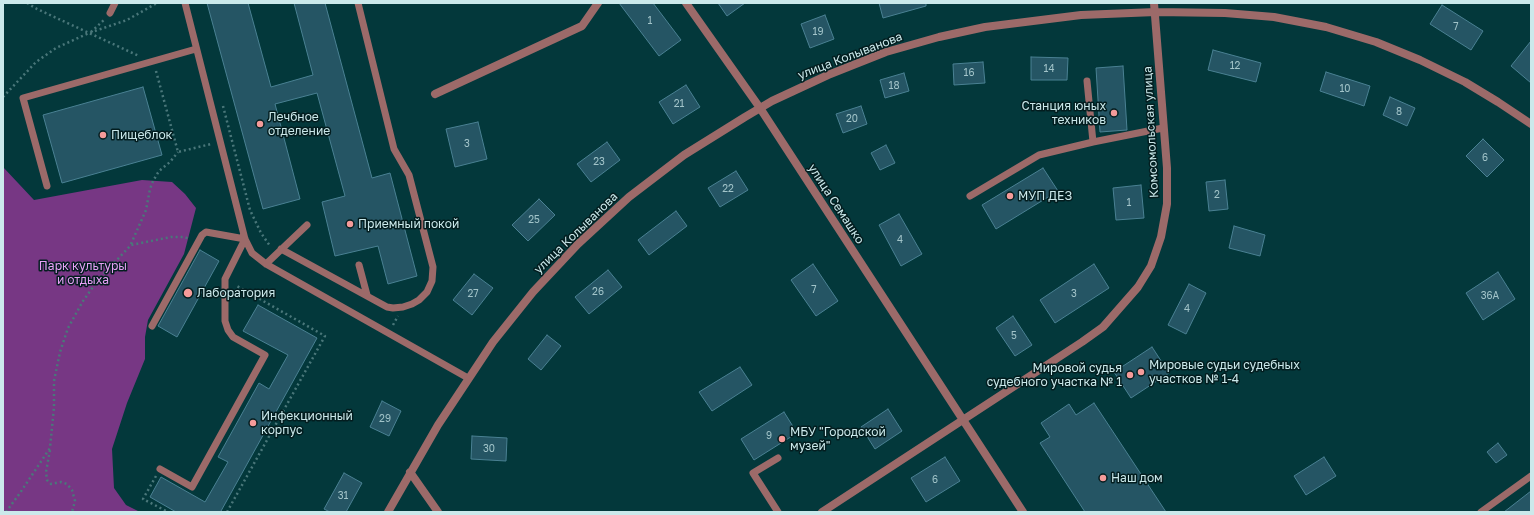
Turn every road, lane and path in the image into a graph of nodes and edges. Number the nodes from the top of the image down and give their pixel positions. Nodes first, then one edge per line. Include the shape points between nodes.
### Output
1 (27, 3) edge
2 (115, 3) edge
3 (157, 3) edge
4 (185, 3) edge
5 (358, 3) edge
6 (598, 3) edge
7 (686, 3) edge
8 (1154, 3) edge
9 (1156, 12) junction
10 (110, 14) joint
11 (89, 33) junction
12 (196, 50) junction
13 (153, 62) junction
14 (1087, 80) dead end
15 (435, 94) dead end
16 (3, 97) edge
17 (222, 101) dead end
18 (760, 108) junction
19 (1531, 124) edge
20 (1163, 128) junction
21 (1093, 142) junction
22 (206, 145) dead end
23 (178, 152) junction
24 (47, 186) dead end
25 (970, 196) dead end
26 (307, 225) dead end
27 (245, 239) junction
28 (197, 243) junction
29 (131, 245) junction
30 (281, 249) junction
31 (276, 254) junction
32 (266, 264) junction
33 (359, 265) dead end
34 (225, 279) junction
35 (367, 295) junction
36 (387, 321) dead end
37 (152, 326) dead end
38 (400, 328) dead end
39 (468, 378) junction
40 (963, 420) junction
41 (50, 448) junction
42 (778, 458) dead end
43 (160, 469) joint
44 (410, 472) junction
45 (1531, 476) edge
46 (6, 512) edge
47 (72, 512) edge
48 (168, 512) edge
49 (227, 512) edge
50 (388, 512) edge
51 (438, 512) edge
52 (778, 512) edge
53 (822, 512) edge
54 (1023, 512) edge
55 (1481, 512) edge

1 - 11 path
2 - 10 lane
3 - 11 path via 127,20
4 - 12 lane
5 - 35 lane via 394,149 409,175 433,267 432,281 427,292 412,304 387,307
6 - 15 street via 582,26
7 - 18 street, улица Семашко
8 - 9 street, Комсомольская улица
9 - 18 street, улица Колыванова via 1081,15 939,37 886,52 828,75
9 - 19 street, улица Колыванова via 1274,17 1326,27 1376,42 1420,60 1471,86
9 - 20 street, Комсомольская улица
10 - 11 path
11 - 13 path
11 - 16 path via 56,48 36,62
12 - 13 lane
12 - 27 lane
13 - 23 path
13 - 24 lane via 23,98
14 - 21 lane
17 - 31 path via 250,210 261,233
18 - 39 street, улица Колыванова via 678,160 629,197 578,244 533,292
18 - 40 street, улица Семашко
20 - 21 lane
20 - 40 street, Комсомольская улица via 1167,204 1161,237 1151,266 1138,287 1103,327
21 - 25 lane via 1039,155
22 - 23 path
23 - 29 path via 159,171 150,189 146,210
26 - 30 lane
27 - 28 lane via 206,232
27 - 32 lane via 252,253
27 - 34 lane
28 - 29 path via 184,237 171,237
28 - 37 lane
29 - 41 path via 98,280 68,328 54,381
30 - 31 lane
30 - 35 lane
31 - 32 lane
32 - 39 lane
33 - 35 lane
34 - 43 lane via 228,330 233,337 265,355 192,486
34 - 49 path via 325,336
36 - 38 path
39 - 44 street, улица Колыванова
40 - 53 street, Комсомольская улица
40 - 54 street, улица Семашко
41 - 46 path
41 - 47 path via 47,480 51,484 67,484 72,490 75,501
42 - 52 lane via 753,473
43 - 48 path via 144,499
44 - 50 street, улица Колыванова
44 - 51 street
45 - 55 lane

